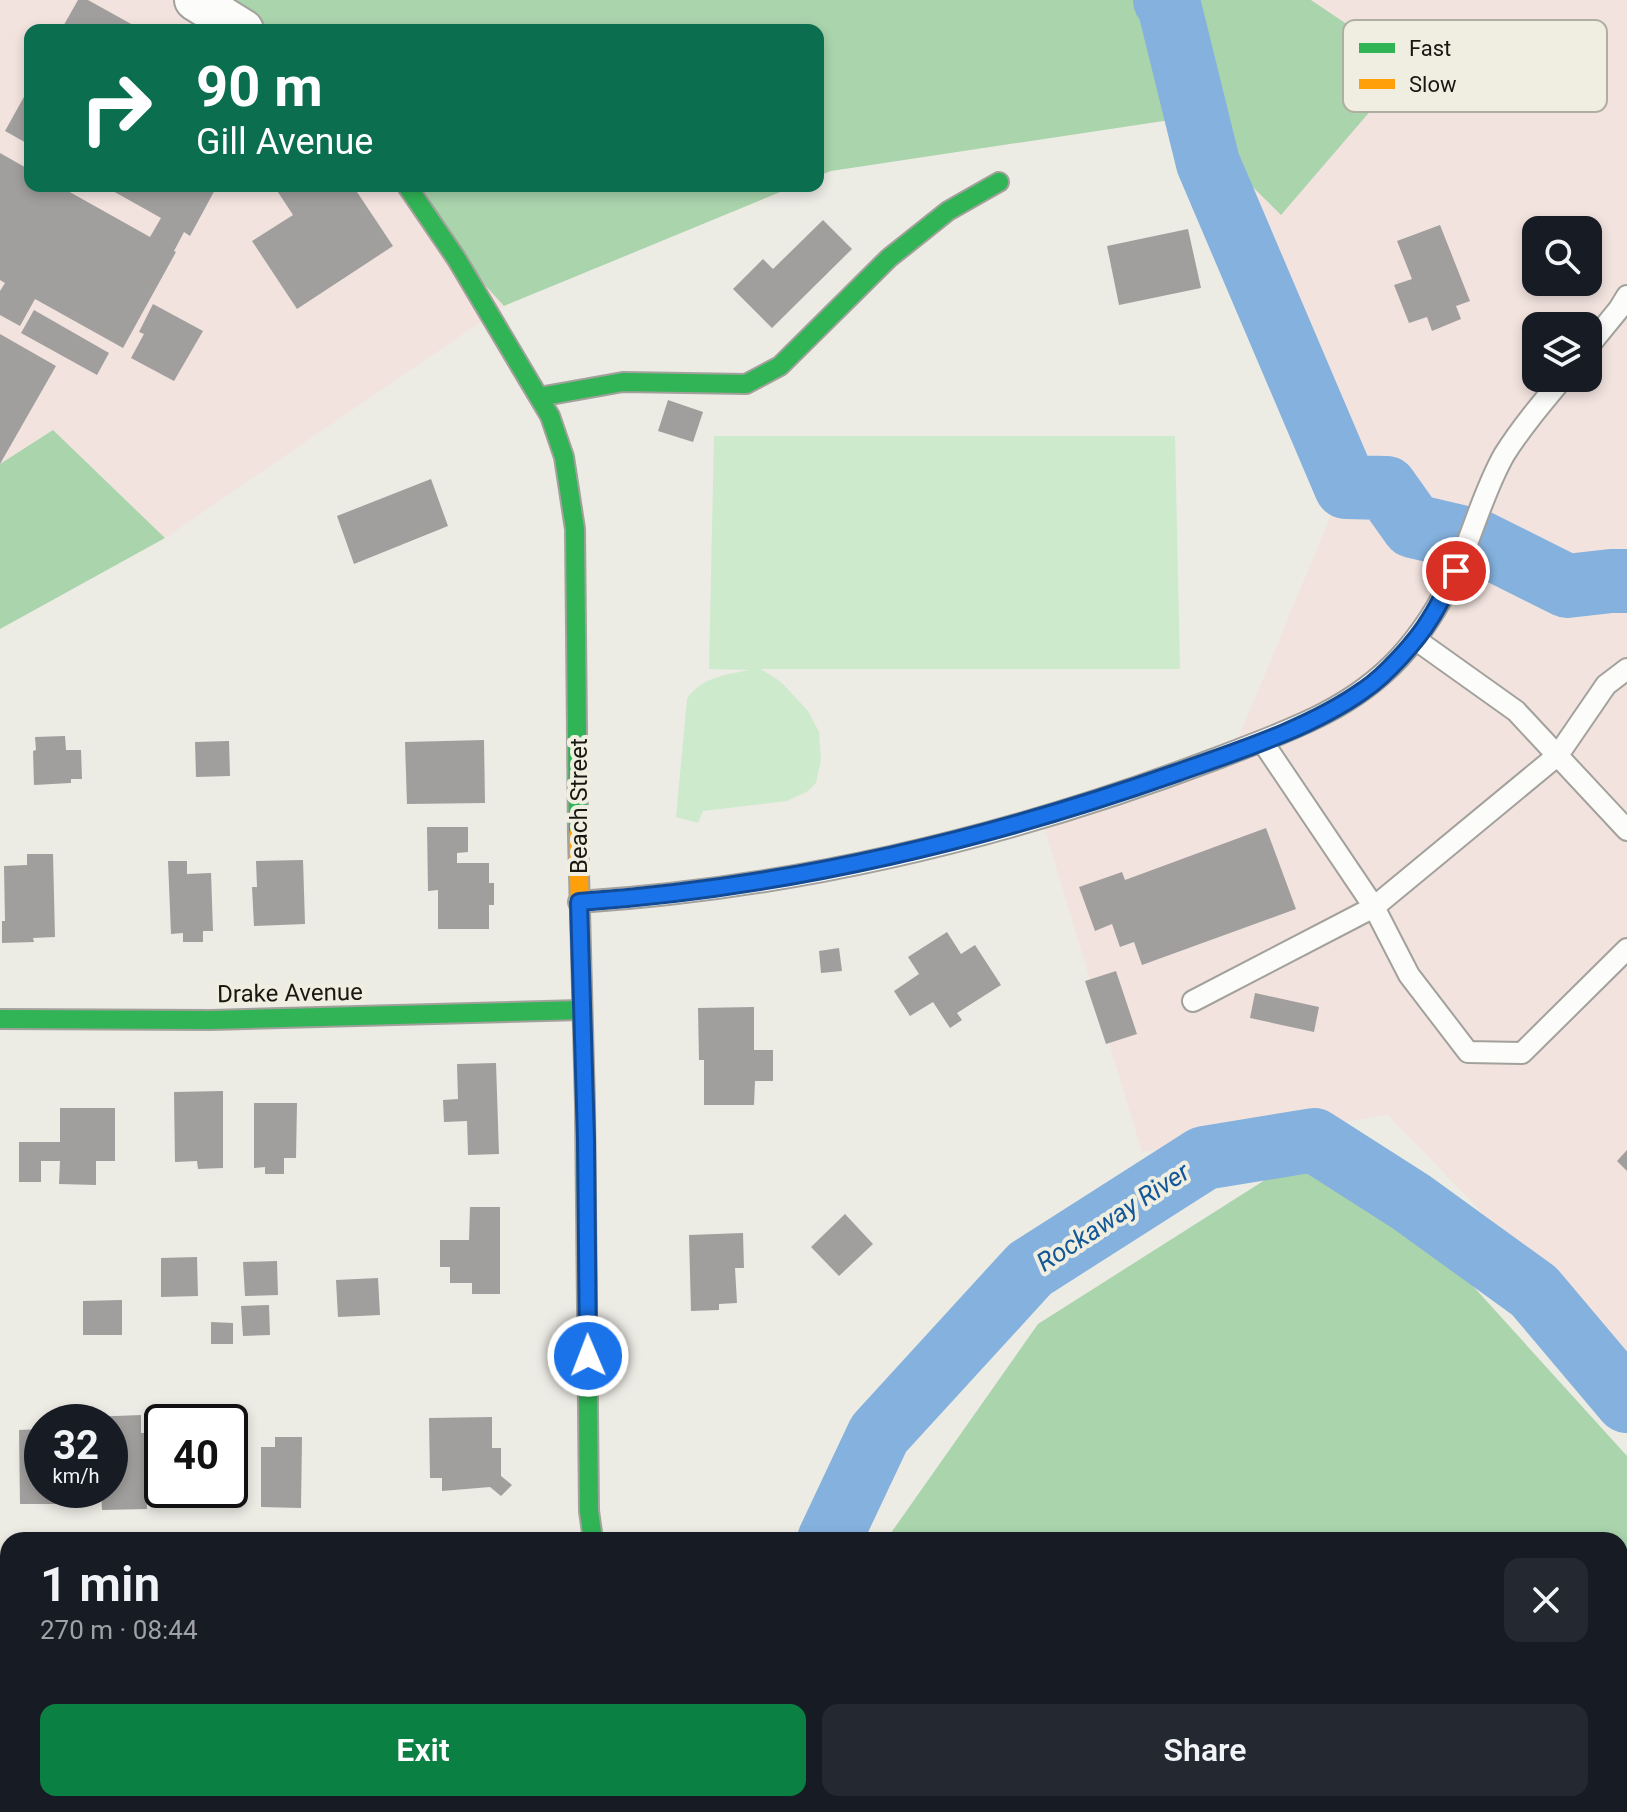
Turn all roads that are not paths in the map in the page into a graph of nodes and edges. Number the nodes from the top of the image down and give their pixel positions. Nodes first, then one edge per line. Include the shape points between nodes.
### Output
1 (195, 0) edge
2 (233, 24) edge
3 (999, 182) dead end
4 (411, 192) edge
5 (1627, 296) edge
6 (1602, 330) edge
7 (1551, 392) edge
8 (539, 397) junction
9 (1415, 639) junction
10 (1627, 669) edge
11 (1262, 741) junction
12 (1558, 755) junction
13 (1627, 830) edge
14 (579, 902) junction
15 (1374, 907) junction
16 (1627, 949) edge
17 (1193, 1001) dead end
18 (581, 1010) junction
19 (0, 1019) edge
20 (592, 1532) edge

1 - 2 street
3 - 8 street via 948,211 889,258 780,366 746,384 623,382
4 - 8 street, Beach Street
5 - 6 lane
7 - 9 lane via 1504,456 1456,571
8 - 14 street, Beach Street via 558,432 575,529
9 - 11 lane via 1365,690
9 - 12 lane via 1516,711
10 - 12 lane via 1606,685
11 - 14 lane via 1109,796 910,852 716,888
11 - 15 lane
12 - 13 lane
12 - 15 lane
14 - 18 street, Beach Street
15 - 16 lane via 1409,975 1468,1052 1522,1053
15 - 17 lane
18 - 19 street, Drake Avenue via 211,1020
18 - 20 street, Beach Street

